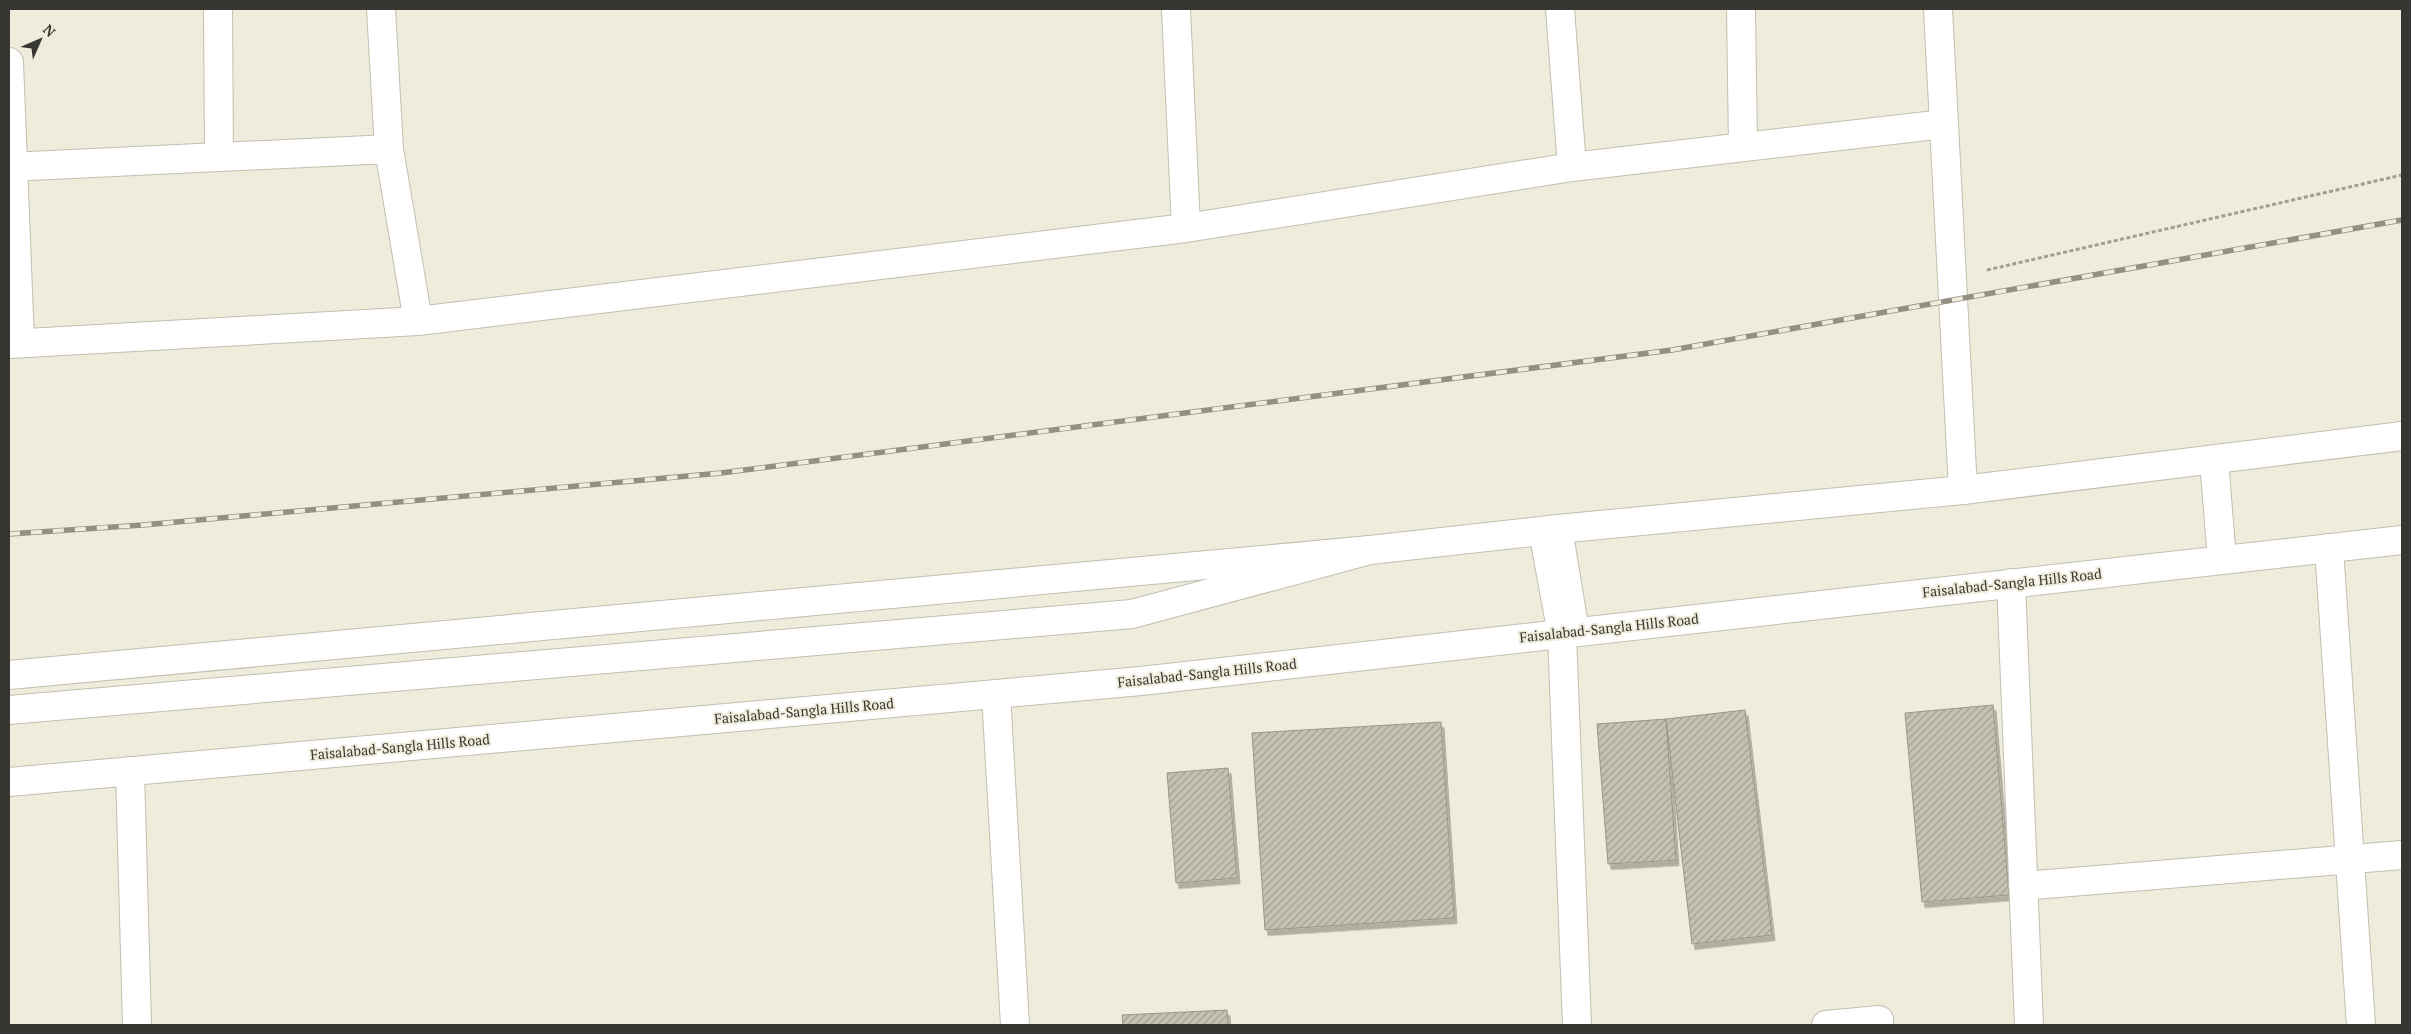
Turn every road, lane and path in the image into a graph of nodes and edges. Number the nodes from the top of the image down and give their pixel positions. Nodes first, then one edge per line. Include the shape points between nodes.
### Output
1 (218, 9) edge
2 (381, 9) edge
3 (1176, 9) edge
4 (1560, 9) edge
5 (1741, 9) edge
6 (1938, 9) edge
7 (9, 62) edge
8 (1944, 124) junction
9 (1744, 147) junction
10 (389, 149) junction
11 (219, 157) junction
12 (11, 166) edge
13 (1572, 167) junction
14 (2402, 175) edge
15 (1186, 228) junction
16 (1952, 278) junction
17 (418, 321) junction
18 (15, 343) edge
19 (2402, 436) edge
20 (2214, 460) junction
21 (1963, 490) junction
22 (1550, 530) junction
23 (2402, 540) edge
24 (2329, 548) junction
25 (1370, 550) junction
26 (2222, 560) junction
27 (2011, 584) junction
28 (1568, 633) junction
29 (9, 676) edge
30 (996, 694) junction
31 (9, 710) edge
32 (130, 771) junction
33 (9, 782) edge
34 (2402, 855) edge
35 (2350, 859) junction
36 (2023, 886) junction
37 (137, 1025) edge
38 (1015, 1025) edge
39 (1577, 1025) edge
40 (1826, 1025) edge
41 (1879, 1025) edge
42 (2029, 1025) edge
43 (2361, 1025) edge

1 - 11 street
2 - 10 street
3 - 15 street
4 - 13 street
5 - 9 street
6 - 8 street
7 - 12 street
8 - 9 street
8 - 16 street
9 - 13 street
10 - 11 street
10 - 17 street
11 - 12 street
12 - 18 street
13 - 15 street
14 - 16 path
15 - 17 street
16 - 21 street
17 - 18 street
19 - 20 street
20 - 21 street
20 - 26 street
21 - 22 street
22 - 25 street
22 - 28 street
23 - 24 street, Faisalabad-Sangla Hills Road
24 - 26 street, Faisalabad-Sangla Hills Road
24 - 35 street
25 - 29 street
25 - 31 street via 1132,614
26 - 27 street, Faisalabad-Sangla Hills Road
27 - 28 street, Faisalabad-Sangla Hills Road
27 - 36 street
28 - 30 street, Faisalabad-Sangla Hills Road
28 - 39 street
30 - 32 street, Faisalabad-Sangla Hills Road
30 - 38 street
32 - 33 street, Faisalabad-Sangla Hills Road
32 - 37 street
34 - 35 street
35 - 36 street
35 - 43 street
36 - 42 street
40 - 41 street via 1879,1020

